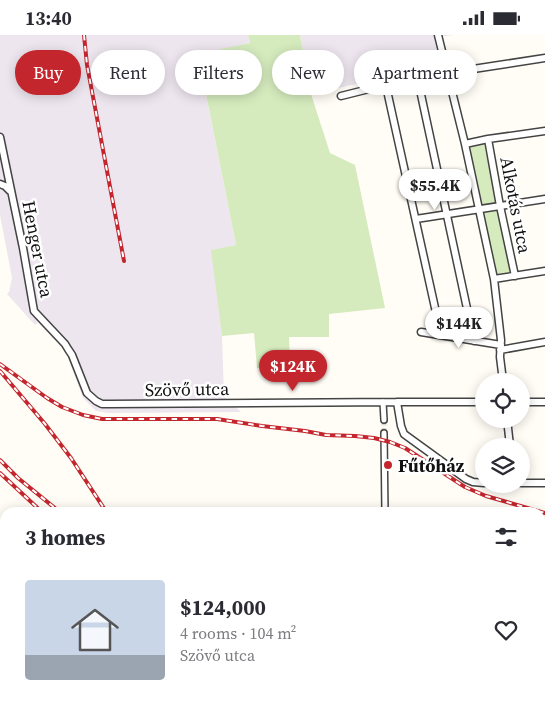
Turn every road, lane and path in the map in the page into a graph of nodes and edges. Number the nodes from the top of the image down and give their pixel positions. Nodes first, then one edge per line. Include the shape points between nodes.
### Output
1 (438, 35) edge
2 (442, 50) edge
3 (545, 58) edge
4 (477, 68) edge
5 (354, 93) edge
6 (388, 95) edge
7 (421, 95) edge
8 (453, 95) edge
9 (341, 96) dead end
10 (545, 131) edge
11 (0, 137) edge
12 (488, 139) junction
13 (465, 144) junction
14 (0, 184) edge
15 (11, 192) junction
16 (545, 199) edge
17 (500, 206) junction
18 (479, 209) junction
19 (446, 214) junction
20 (416, 219) junction
21 (545, 271) edge
22 (515, 276) junction
23 (494, 279) junction
24 (421, 332) dead end
25 (441, 335) junction
26 (474, 341) junction
27 (545, 342) edge
28 (501, 348) junction
29 (503, 373) edge
30 (383, 402) junction
31 (397, 402) junction
32 (475, 402) edge
33 (530, 402) edge
34 (545, 402) edge
35 (102, 404) joint
36 (384, 420) tunnel mouth
37 (384, 433) tunnel mouth
38 (475, 482) edge
39 (530, 483) edge
40 (545, 483) edge
41 (385, 507) edge

1 - 2 street, Alkotás utca
3 - 4 street
5 - 9 street
6 - 20 street
7 - 19 street
8 - 13 street, Alkotás utca
10 - 12 street
11 - 15 street, Henger utca
12 - 13 street
12 - 17 street, Alkotás utca
13 - 18 street, Alkotás utca
14 - 15 street
15 - 35 street, Henger utca via 34,311 72,355 87,393
16 - 17 street
17 - 18 street
17 - 22 street, Alkotás utca
18 - 19 street
18 - 23 street, Alkotás utca
19 - 20 street
19 - 26 street
20 - 25 street
21 - 22 street
22 - 23 street
23 - 28 street, Alkotás utca
24 - 25 street
25 - 26 street
26 - 28 street
27 - 28 street
28 - 29 street, Alkotás utca
30 - 31 street, Szövő utca
30 - 35 street, Szövő utca
30 - 36 street
31 - 32 street, Szövő utca
31 - 38 street via 404,434
33 - 34 street
37 - 41 street
39 - 40 street

